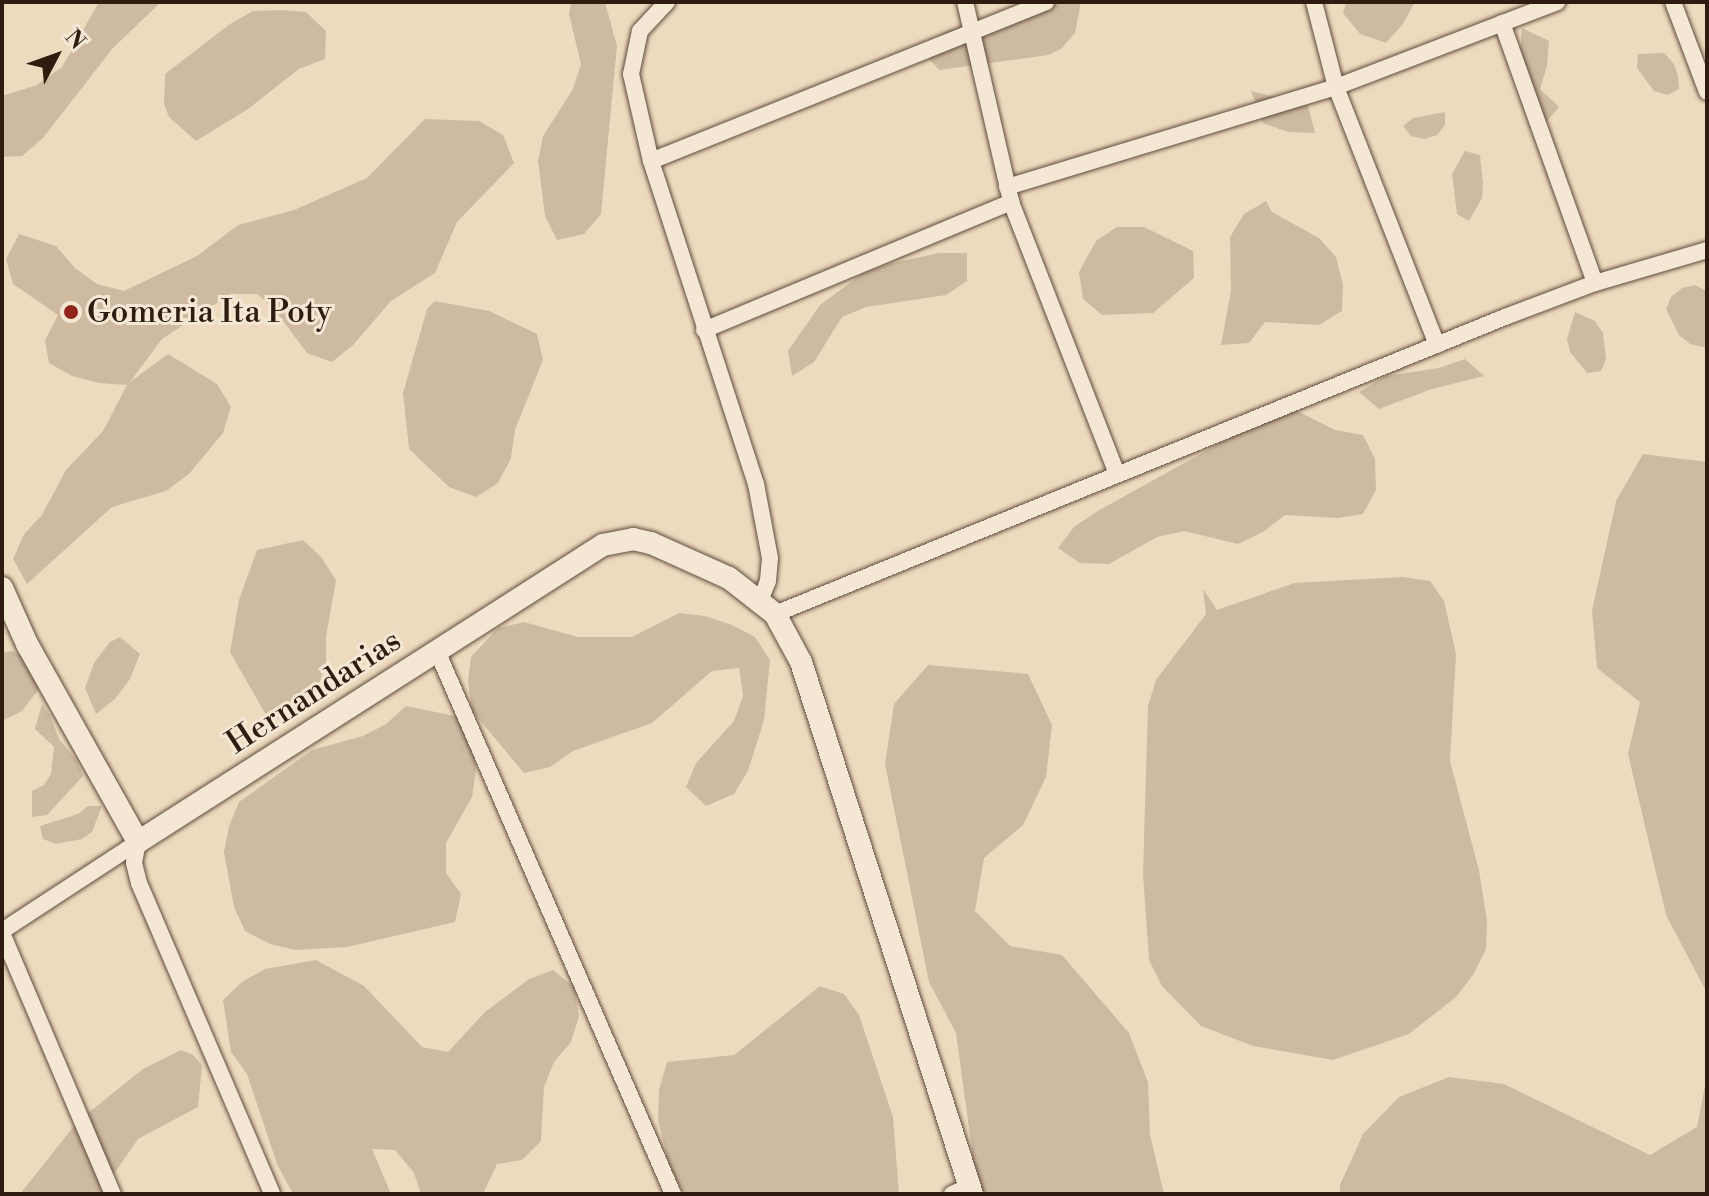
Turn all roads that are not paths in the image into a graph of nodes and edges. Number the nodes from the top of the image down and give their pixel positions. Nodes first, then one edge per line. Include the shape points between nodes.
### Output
1 (667, 2) edge
2 (965, 2) edge
3 (1046, 2) edge
4 (1314, 2) edge
5 (1557, 2) edge
6 (1673, 2) edge
7 (1502, 23) junction
8 (971, 32) junction
9 (1336, 87) junction
10 (1707, 92) edge
11 (651, 161) junction
12 (1009, 194) junction
13 (1707, 250) edge
14 (1595, 283) junction
15 (704, 330) junction
16 (1437, 345) junction
17 (1117, 474) junction
18 (2, 588) edge
19 (768, 608) junction
20 (437, 651) junction
21 (138, 842) junction
22 (2, 932) edge
23 (965, 1191) edge
24 (113, 1194) edge
25 (272, 1194) edge
26 (673, 1194) edge

1 - 11 street via 640,31 631,74
2 - 8 street
3 - 8 street
4 - 9 street
5 - 7 street
6 - 10 street
7 - 9 street
7 - 14 street
8 - 11 street
8 - 12 street
9 - 12 street
9 - 16 street
11 - 15 street
12 - 15 street
12 - 17 street
13 - 14 street
14 - 16 street
15 - 19 street via 756,484 770,558
16 - 17 street
17 - 19 street
18 - 21 street via 47,681
19 - 20 street, Hernandarias via 729,578 651,543 617,539 586,553
19 - 23 street via 801,662
20 - 21 street, Hernandarias
20 - 26 street
21 - 22 street
21 - 25 street via 134,863 139,883
22 - 24 street

